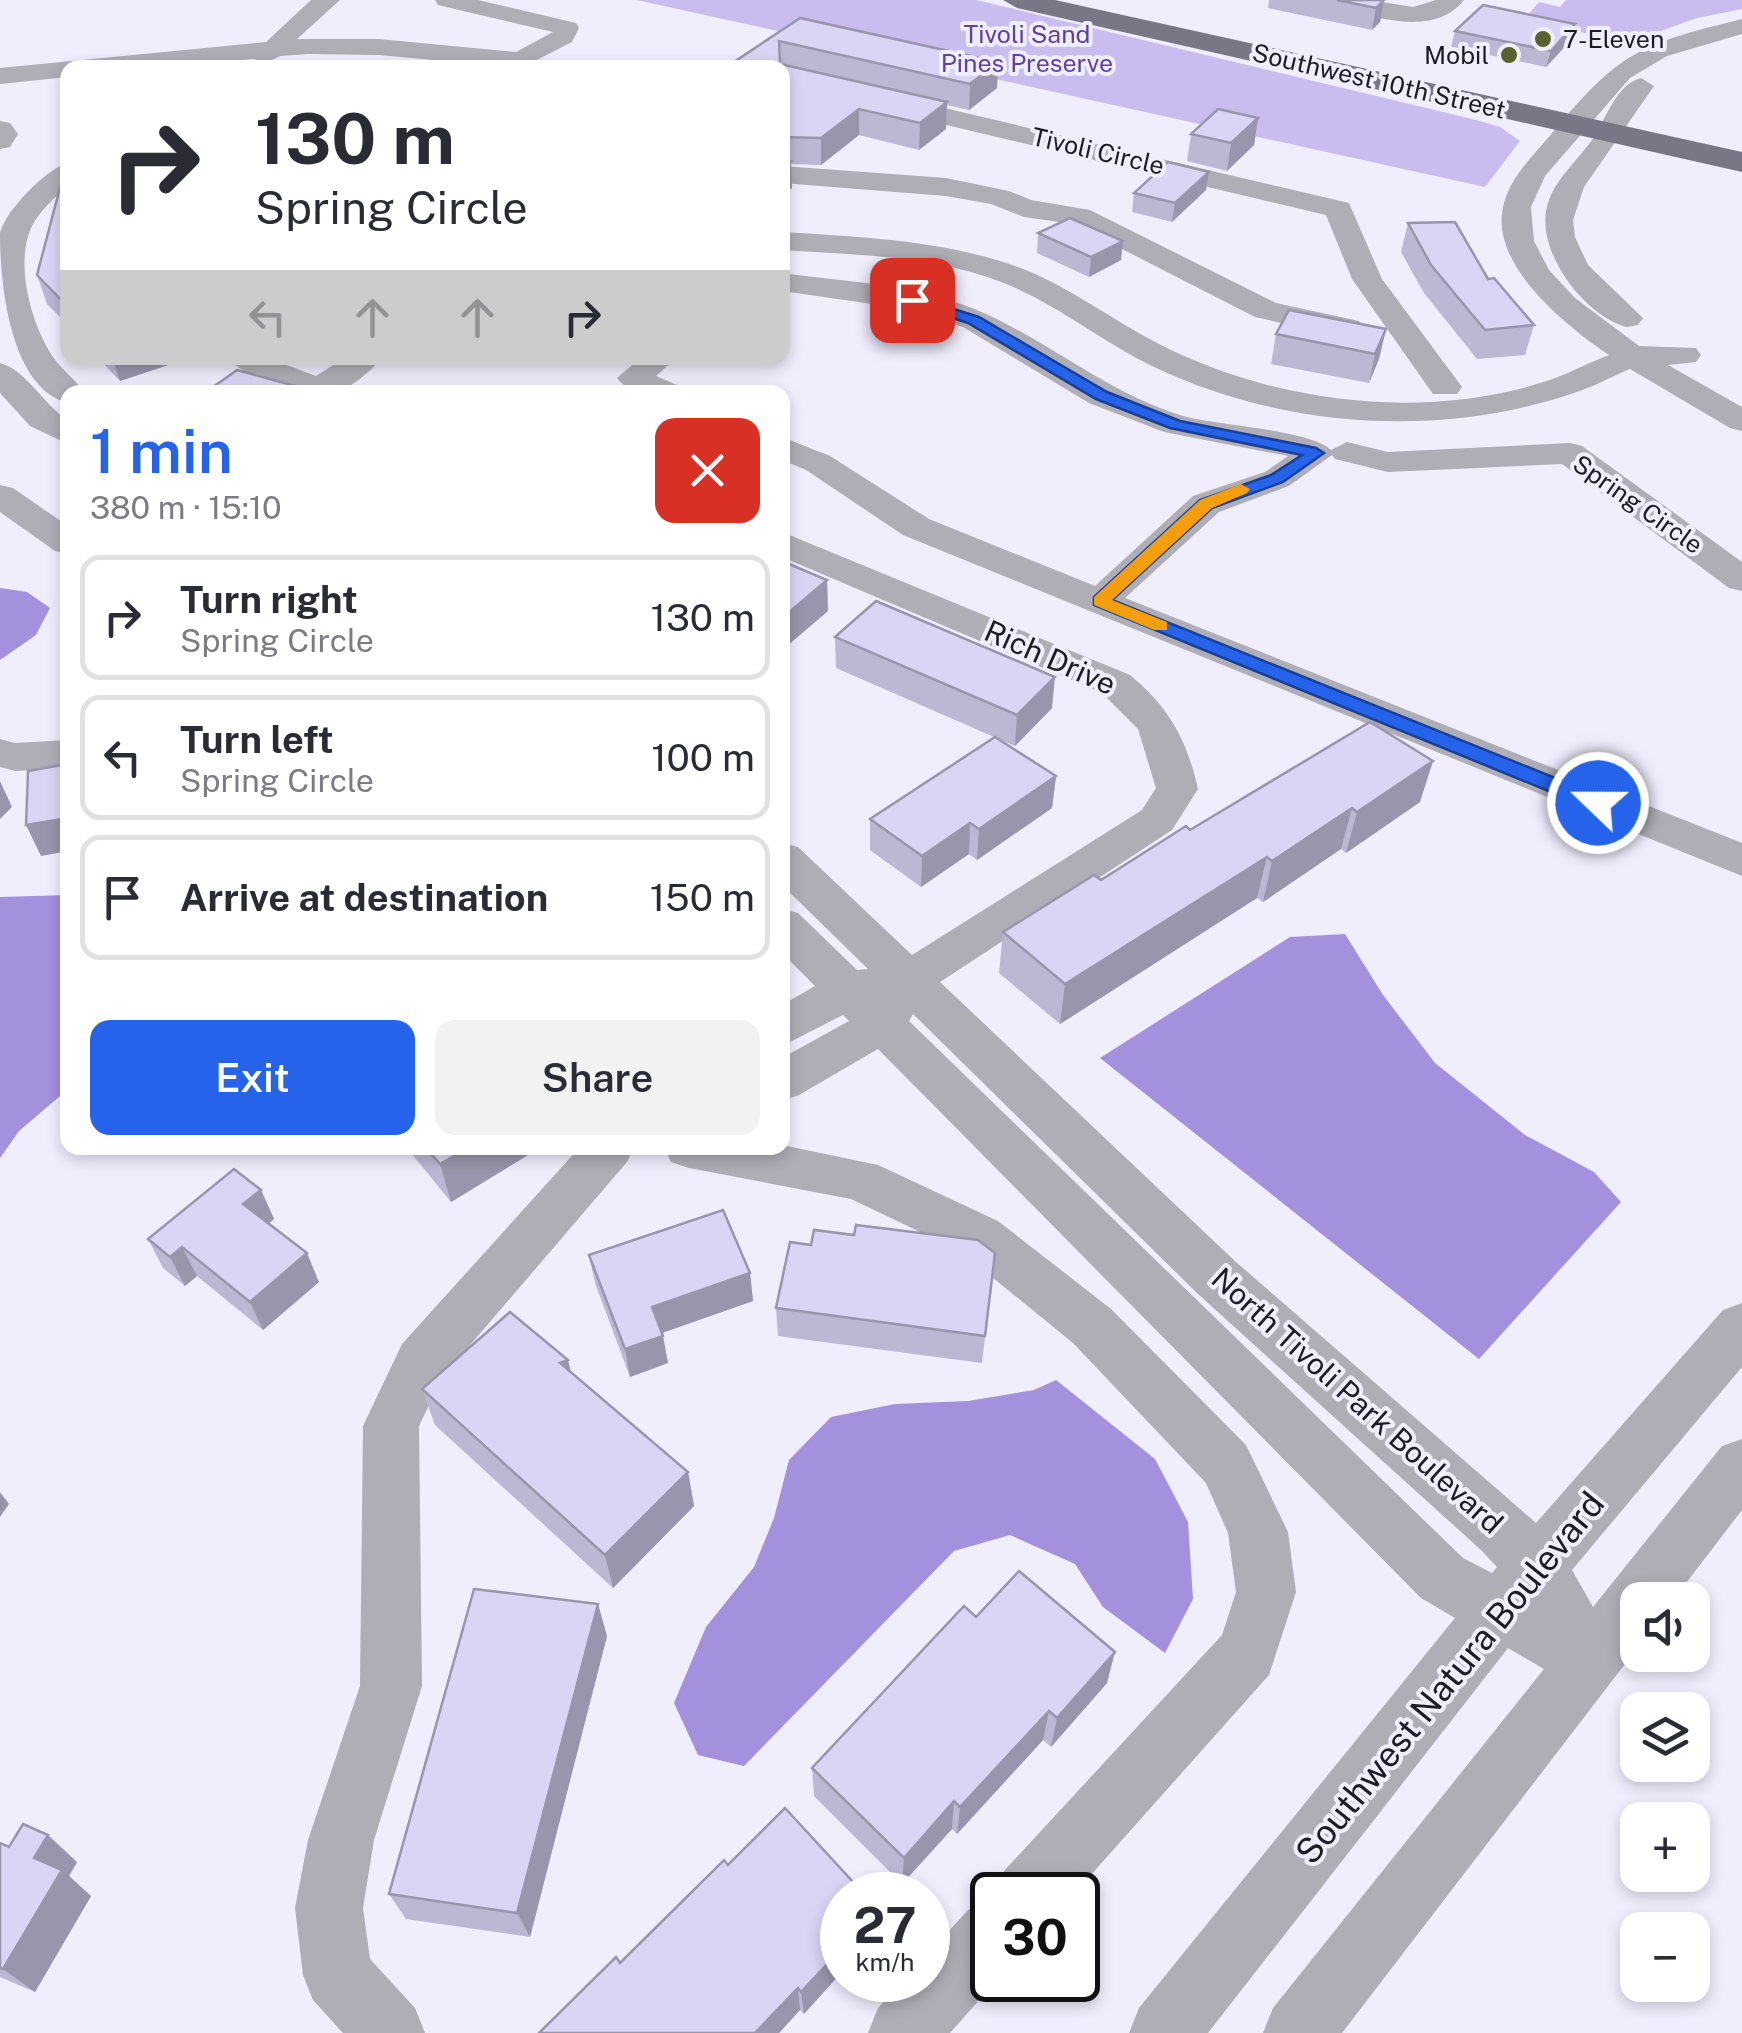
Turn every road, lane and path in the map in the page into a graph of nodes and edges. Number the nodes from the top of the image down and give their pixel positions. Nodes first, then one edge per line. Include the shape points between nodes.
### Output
1 (328, 0) edge
2 (447, 0) edge
3 (1017, 0) edge
4 (1090, 0) edge
5 (1338, 0) edge
6 (1442, 8) edge
7 (1740, 27) edge
8 (275, 60) edge
9 (282, 60) edge
10 (520, 60) edge
11 (520, 60) edge
12 (60, 70) edge
13 (0, 76) edge
14 (790, 80) edge
15 (1578, 116) junction
16 (1614, 124) junction
17 (0, 129) edge
18 (0, 142) edge
19 (1742, 144) edge
20 (60, 158) edge
21 (1136, 160) junction
22 (1742, 162) edge
23 (790, 175) edge
24 (60, 176) edge
25 (12, 199) edge
26 (1080, 216) junction
27 (991, 243) junction
28 (790, 248) edge
29 (790, 283) edge
30 (1402, 328) junction
31 (13, 343) edge
32 (1637, 356) junction
33 (257, 365) edge
34 (357, 365) edge
35 (651, 365) edge
36 (1678, 367) junction
37 (0, 373) edge
38 (311, 385) edge
39 (335, 385) edge
40 (649, 385) edge
41 (60, 386) edge
42 (1445, 387) dead end
43 (1742, 389) edge
44 (1742, 421) edge
45 (60, 429) edge
46 (1330, 438) junction
47 (790, 451) edge
48 (0, 496) edge
49 (60, 537) edge
50 (790, 547) edge
51 (1742, 580) edge
52 (1100, 601) junction
53 (0, 753) edge
54 (60, 754) edge
55 (1742, 858) edge
56 (790, 866) edge
57 (790, 930) edge
58 (881, 997) junction
59 (790, 1025) edge
60 (790, 1075) edge
61 (1088, 1151) junction
62 (603, 1155) edge
63 (726, 1155) edge
64 (1042, 1180) junction
65 (1271, 1324) junction
66 (1742, 1328) edge
67 (1225, 1362) junction
68 (1742, 1465) edge
69 (1518, 1590) junction
70 (1590, 1660) junction
71 (1049, 1872) edge
72 (970, 1958) edge
73 (390, 2033) edge
74 (903, 2033) edge
75 (1164, 2033) edge
76 (1298, 2033) edge

1 - 8 street via 289,29
2 - 10 street via 567,28
3 - 15 main road, Southwest 10th Street
4 - 15 main road, Southwest 10th Street
5 - 6 street via 1416,16
7 - 15 street via 1646,54 1616,74
7 - 16 street via 1646,81
9 - 11 street via 379,47
12 - 13 street
14 - 21 street, Tivoli Circle
15 - 16 main road, Southwest 10th Street
15 - 32 street via 1524,188 1516,219 1519,242 1546,288
16 - 19 main road, Southwest 10th Street
16 - 22 main road, Southwest 10th Street
16 - 36 street via 1562,202 1562,242 1600,297
17 - 18 street
20 - 25 street
21 - 26 street
21 - 30 street, Tivoli Circle via 1339,209 1342,228
23 - 27 street via 999,196
24 - 25 street
25 - 31 street via 6,268
26 - 27 street
26 - 30 street via 1266,310 1360,331
27 - 28 street
27 - 46 street via 1058,296 1145,350
29 - 46 street, Spring Circle via 912,300 958,315 1102,396 1176,424
30 - 42 street, Tivoli Circle
31 - 41 street
32 - 36 street
32 - 46 street via 1558,389 1480,406 1399,412
33 - 38 street
34 - 39 street
35 - 40 street via 633,378
36 - 43 street
36 - 44 street
36 - 46 street via 1625,395 1517,426
37 - 45 street
46 - 51 street, Spring Circle via 1388,462 1570,453
46 - 52 street via 1277,479 1206,504
47 - 52 street via 916,527
48 - 49 street
50 - 58 street, Rich Drive via 1116,684 1149,710 1167,741 1177,789 1157,820
52 - 55 street
53 - 54 street
56 - 58 street, North Tivoli Park Boulevard via 850,927
57 - 58 street, North Tivoli Park Boulevard
58 - 59 street
58 - 60 street
58 - 61 street, North Tivoli Park Boulevard
58 - 64 street, North Tivoli Park Boulevard
61 - 64 street
61 - 65 street, North Tivoli Park Boulevard
62 - 73 street via 422,1361 392,1426 391,1686 341,1840 330,1908 338,1975
63 - 71 street via 860,1180 979,1236 1092,1326 1226,1464 1258,1532 1266,1592 1246,1653
64 - 67 street, North Tivoli Park Boulevard
65 - 67 street
65 - 69 street, North Tivoli Park Boulevard via 1502,1530
66 - 69 street, Southwest Natura Boulevard
67 - 69 street, North Tivoli Park Boulevard via 1437,1573
68 - 70 street
69 - 70 street, North Tivoli Park Boulevard
69 - 75 street, Southwest Natura Boulevard
70 - 76 street
72 - 74 street

